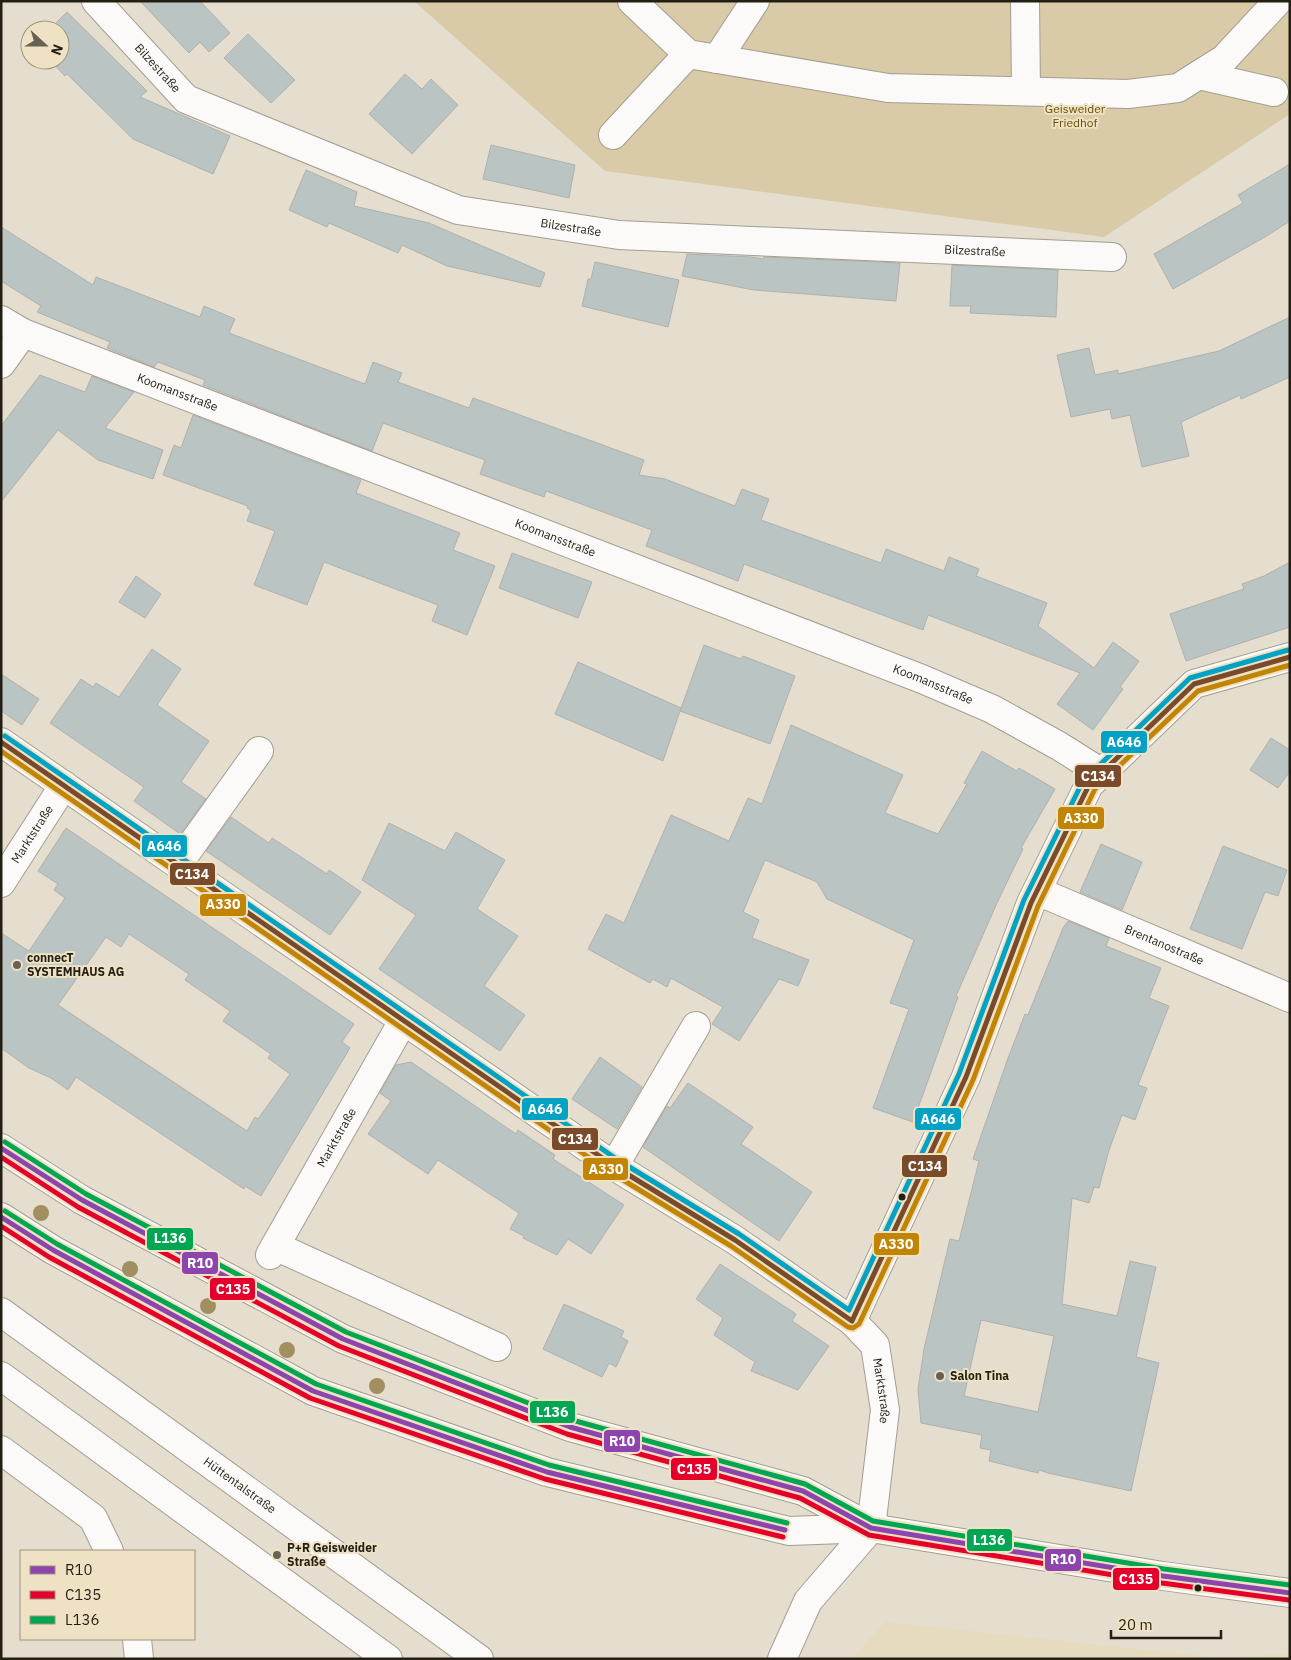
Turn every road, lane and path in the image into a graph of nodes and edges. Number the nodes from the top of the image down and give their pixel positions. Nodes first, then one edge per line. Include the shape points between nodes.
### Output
1 (96, 1) edge
2 (632, 1) edge
3 (755, 1) edge
4 (1025, 1) edge
5 (1278, 1) edge
6 (688, 54) junction
7 (717, 59) junction
8 (1199, 75) junction
9 (1026, 92) junction
10 (1274, 92) dead end
11 (612, 135) dead end
12 (1112, 257) dead end
13 (12, 326) edge
14 (1, 364) edge
15 (1290, 657) edge
16 (1, 742) edge
17 (259, 752) dead end
18 (1102, 773) junction
19 (64, 785) junction
20 (178, 864) junction
21 (1, 883) edge
22 (1037, 890) junction
23 (1290, 998) edge
24 (403, 1021) junction
25 (696, 1026) dead end
26 (1, 1148) edge
27 (614, 1166) junction
28 (1, 1217) edge
29 (1, 1312) edge
30 (852, 1322) junction
31 (496, 1347) dead end
32 (1, 1376) edge
33 (1, 1450) edge
34 (871, 1528) junction
35 (109, 1550) edge
36 (1290, 1593) edge
37 (137, 1640) edge
38 (139, 1659) edge
39 (388, 1659) edge
40 (479, 1659) edge
41 (782, 1659) edge

1 - 12 main road, Bilzestraße via 186,99 458,210 619,235
2 - 6 main road
3 - 7 main road
4 - 9 main road
5 - 8 main road via 1224,59
6 - 7 main road
6 - 11 main road
7 - 9 main road via 888,88
8 - 9 main road via 1178,88 1128,94
8 - 10 main road
13 - 14 main road
13 - 18 main road, Koomansstraße via 922,679 992,709
15 - 18 main road via 1194,684
16 - 19 main road, Marktstraße
17 - 20 main road
18 - 22 main road via 1089,785
19 - 20 main road, Marktstraße
19 - 21 main road, Marktstraße
20 - 24 main road, Marktstraße
22 - 23 main road, Brentanostraße
22 - 30 main road via 966,1077
24 - 27 main road, Marktstraße
24 - 31 main road, Marktstraße via 272,1251
25 - 27 main road
26 - 34 main road via 82,1200 343,1338 570,1427 803,1491
27 - 30 main road, Marktstraße via 735,1240
28 - 34 main road via 53,1250 313,1391 547,1472 789,1531
29 - 40 main road, Hüttentalstraße
30 - 34 main road, Marktstraße via 874,1345 885,1410
32 - 39 main road
33 - 35 main road via 94,1518
34 - 36 main road via 1163,1576
34 - 41 main road via 808,1601
37 - 38 main road

